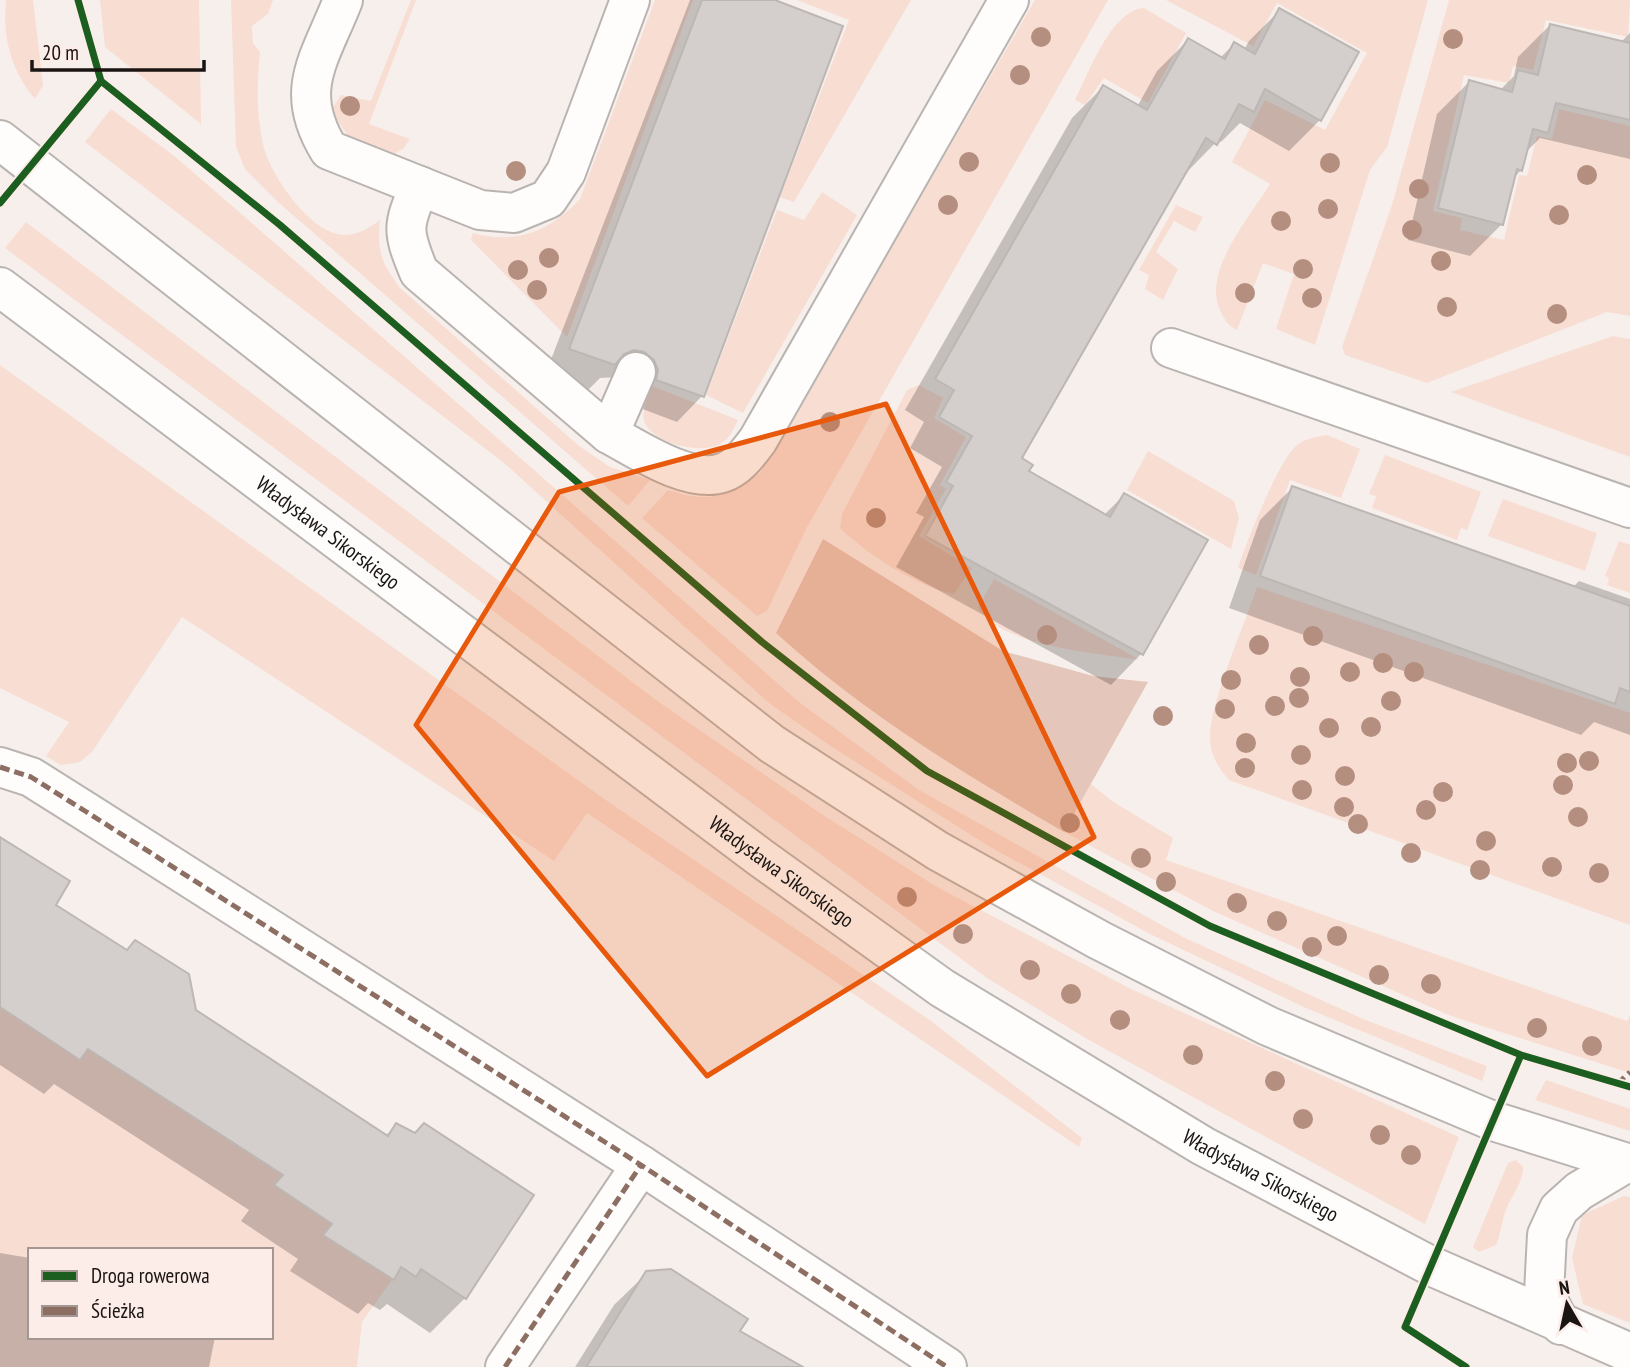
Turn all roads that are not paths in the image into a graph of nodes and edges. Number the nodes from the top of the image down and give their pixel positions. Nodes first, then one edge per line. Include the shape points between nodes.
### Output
1 (343, 0) edge
2 (630, 0) edge
3 (1009, 0) edge
4 (0, 140) edge
5 (419, 186) junction
6 (0, 287) edge
7 (1171, 348) dead end
8 (636, 372) dead end
9 (609, 433) junction
10 (1630, 508) edge
11 (0, 767) edge
12 (1628, 1163) edge
13 (641, 1165) junction
14 (1561, 1325) junction
15 (1630, 1353) edge
16 (505, 1367) edge
17 (947, 1367) edge

1 - 5 street via 310,83 309,106 316,128 329,149
2 - 5 street via 566,172 548,199 513,213 480,210
3 - 9 street via 743,459 723,473 700,475 649,456
4 - 12 street via 772,744 939,851 1268,1026 1493,1121
5 - 9 street via 405,221 419,272
6 - 14 street, Władysława Sikorskiego via 761,858 942,988 1203,1146 1431,1266
7 - 10 street
8 - 9 street
11 - 13 street via 31,777
12 - 14 street via 1579,1191 1559,1209 1547,1235 1544,1293
13 - 16 street
13 - 17 street
14 - 15 street, Władysława Sikorskiego

